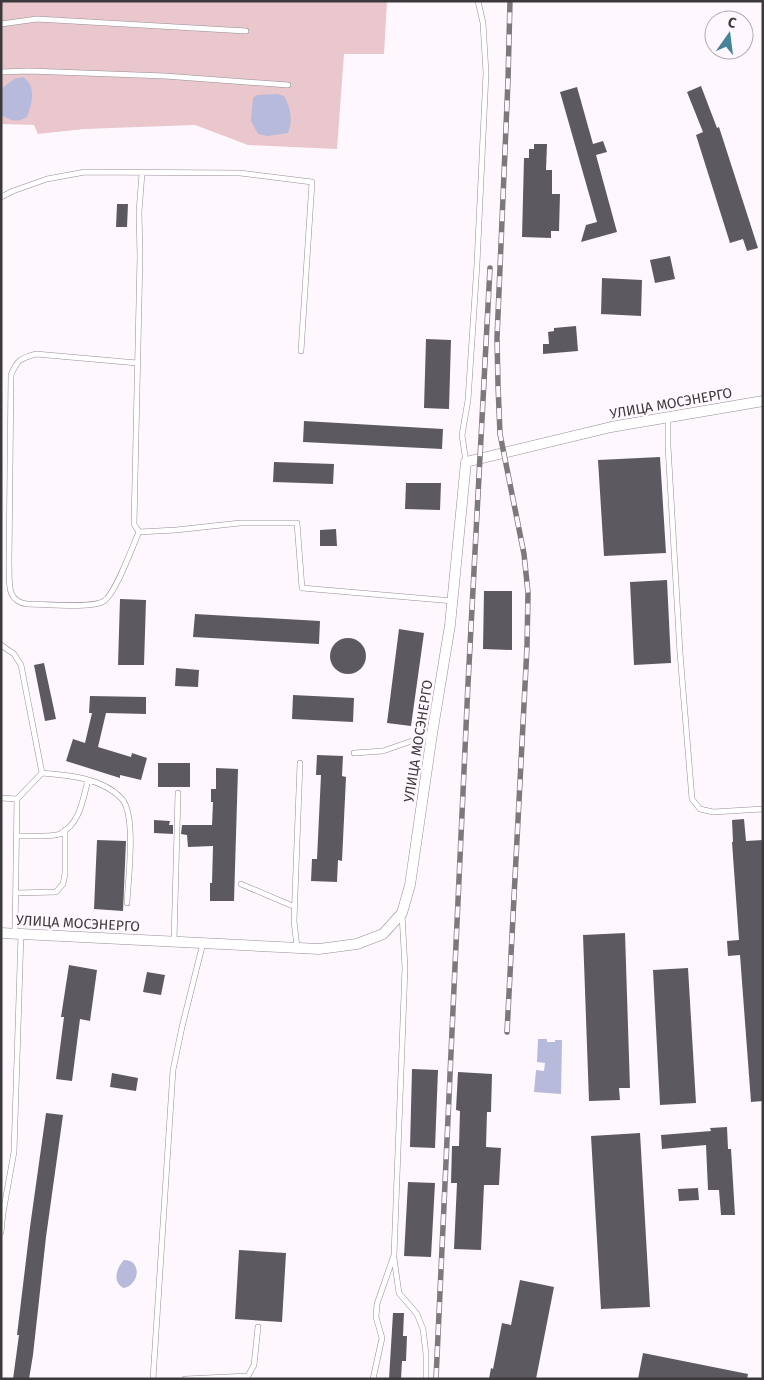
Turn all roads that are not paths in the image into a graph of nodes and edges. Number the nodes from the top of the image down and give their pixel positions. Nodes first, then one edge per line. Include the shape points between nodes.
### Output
1 (478, 1) edge
2 (1, 24) edge
3 (246, 31) dead end
4 (1, 72) edge
5 (288, 85) dead end
6 (142, 173) junction
7 (1, 197) edge
8 (301, 350) dead end
9 (137, 363) junction
10 (763, 401) edge
11 (668, 418) junction
12 (466, 462) junction
13 (139, 532) junction
14 (453, 601) junction
15 (1, 645) edge
16 (432, 734) junction
17 (354, 753) dead end
18 (300, 763) dead end
19 (42, 773) junction
20 (88, 780) junction
21 (178, 794) dead end
22 (1, 798) edge
23 (17, 799) junction
24 (763, 809) edge
25 (65, 830) junction
26 (16, 836) junction
27 (241, 884) dead end
28 (16, 893) junction
29 (127, 903) dead end
30 (295, 907) junction
31 (402, 913) junction
32 (1, 933) edge
33 (18, 934) junction
34 (174, 941) junction
35 (203, 943) junction
36 (297, 948) junction
37 (1, 1232) edge
38 (394, 1255) junction
39 (258, 1327) dead end
40 (154, 1379) edge
41 (185, 1379) edge
42 (373, 1379) edge
43 (426, 1379) edge

1 - 12 lane via 483,23 486,73 468,400 462,435
2 - 3 lane via 37,19
4 - 5 lane via 29,70 165,76
6 - 7 lane via 85,172 47,179
6 - 8 lane via 240,173 312,182
6 - 9 lane
9 - 13 lane via 134,524
9 - 13 lane via 36,354 16,364 12,375 10,484 9,563 13,598 28,604 93,605 104,601 112,592
10 - 11 street, УЛИЦА МОСЭНЕРГО
11 - 12 street, УЛИЦА МОСЭНЕРГО via 611,427
11 - 24 lane via 680,653 692,799 700,809 713,812
12 - 14 street, УЛИЦА МОСЭНЕРГО
13 - 14 lane via 240,523 298,523 302,588
14 - 16 street, УЛИЦА МОСЭНЕРГО
15 - 19 lane via 21,664
16 - 17 lane via 383,751
16 - 31 street, УЛИЦА МОСЭНЕРГО via 410,885
18 - 30 lane
19 - 20 lane
19 - 23 lane
20 - 25 lane via 78,815
20 - 29 lane via 122,798 128,811 131,825
21 - 34 lane
22 - 23 lane
23 - 26 lane
25 - 26 lane via 58,834
25 - 28 lane via 63,884 56,892
26 - 28 lane
27 - 30 lane
28 - 33 lane
30 - 36 lane
31 - 36 street, УЛИЦА МОСЭНЕРГО via 383,934 357,944 320,949
31 - 38 lane via 405,968
32 - 33 street, УЛИЦА МОСЭНЕРГО
33 - 34 street, УЛИЦА МОСЭНЕРГО
33 - 37 lane via 14,1152
34 - 35 street, УЛИЦА МОСЭНЕРГО
35 - 36 street, УЛИЦА МОСЭНЕРГО
35 - 40 lane via 172,1070
38 - 42 lane via 377,1304 376,1317 382,1338
38 - 43 lane via 399,1293 417,1314 423,1329
39 - 41 lane via 254,1365 248,1376

